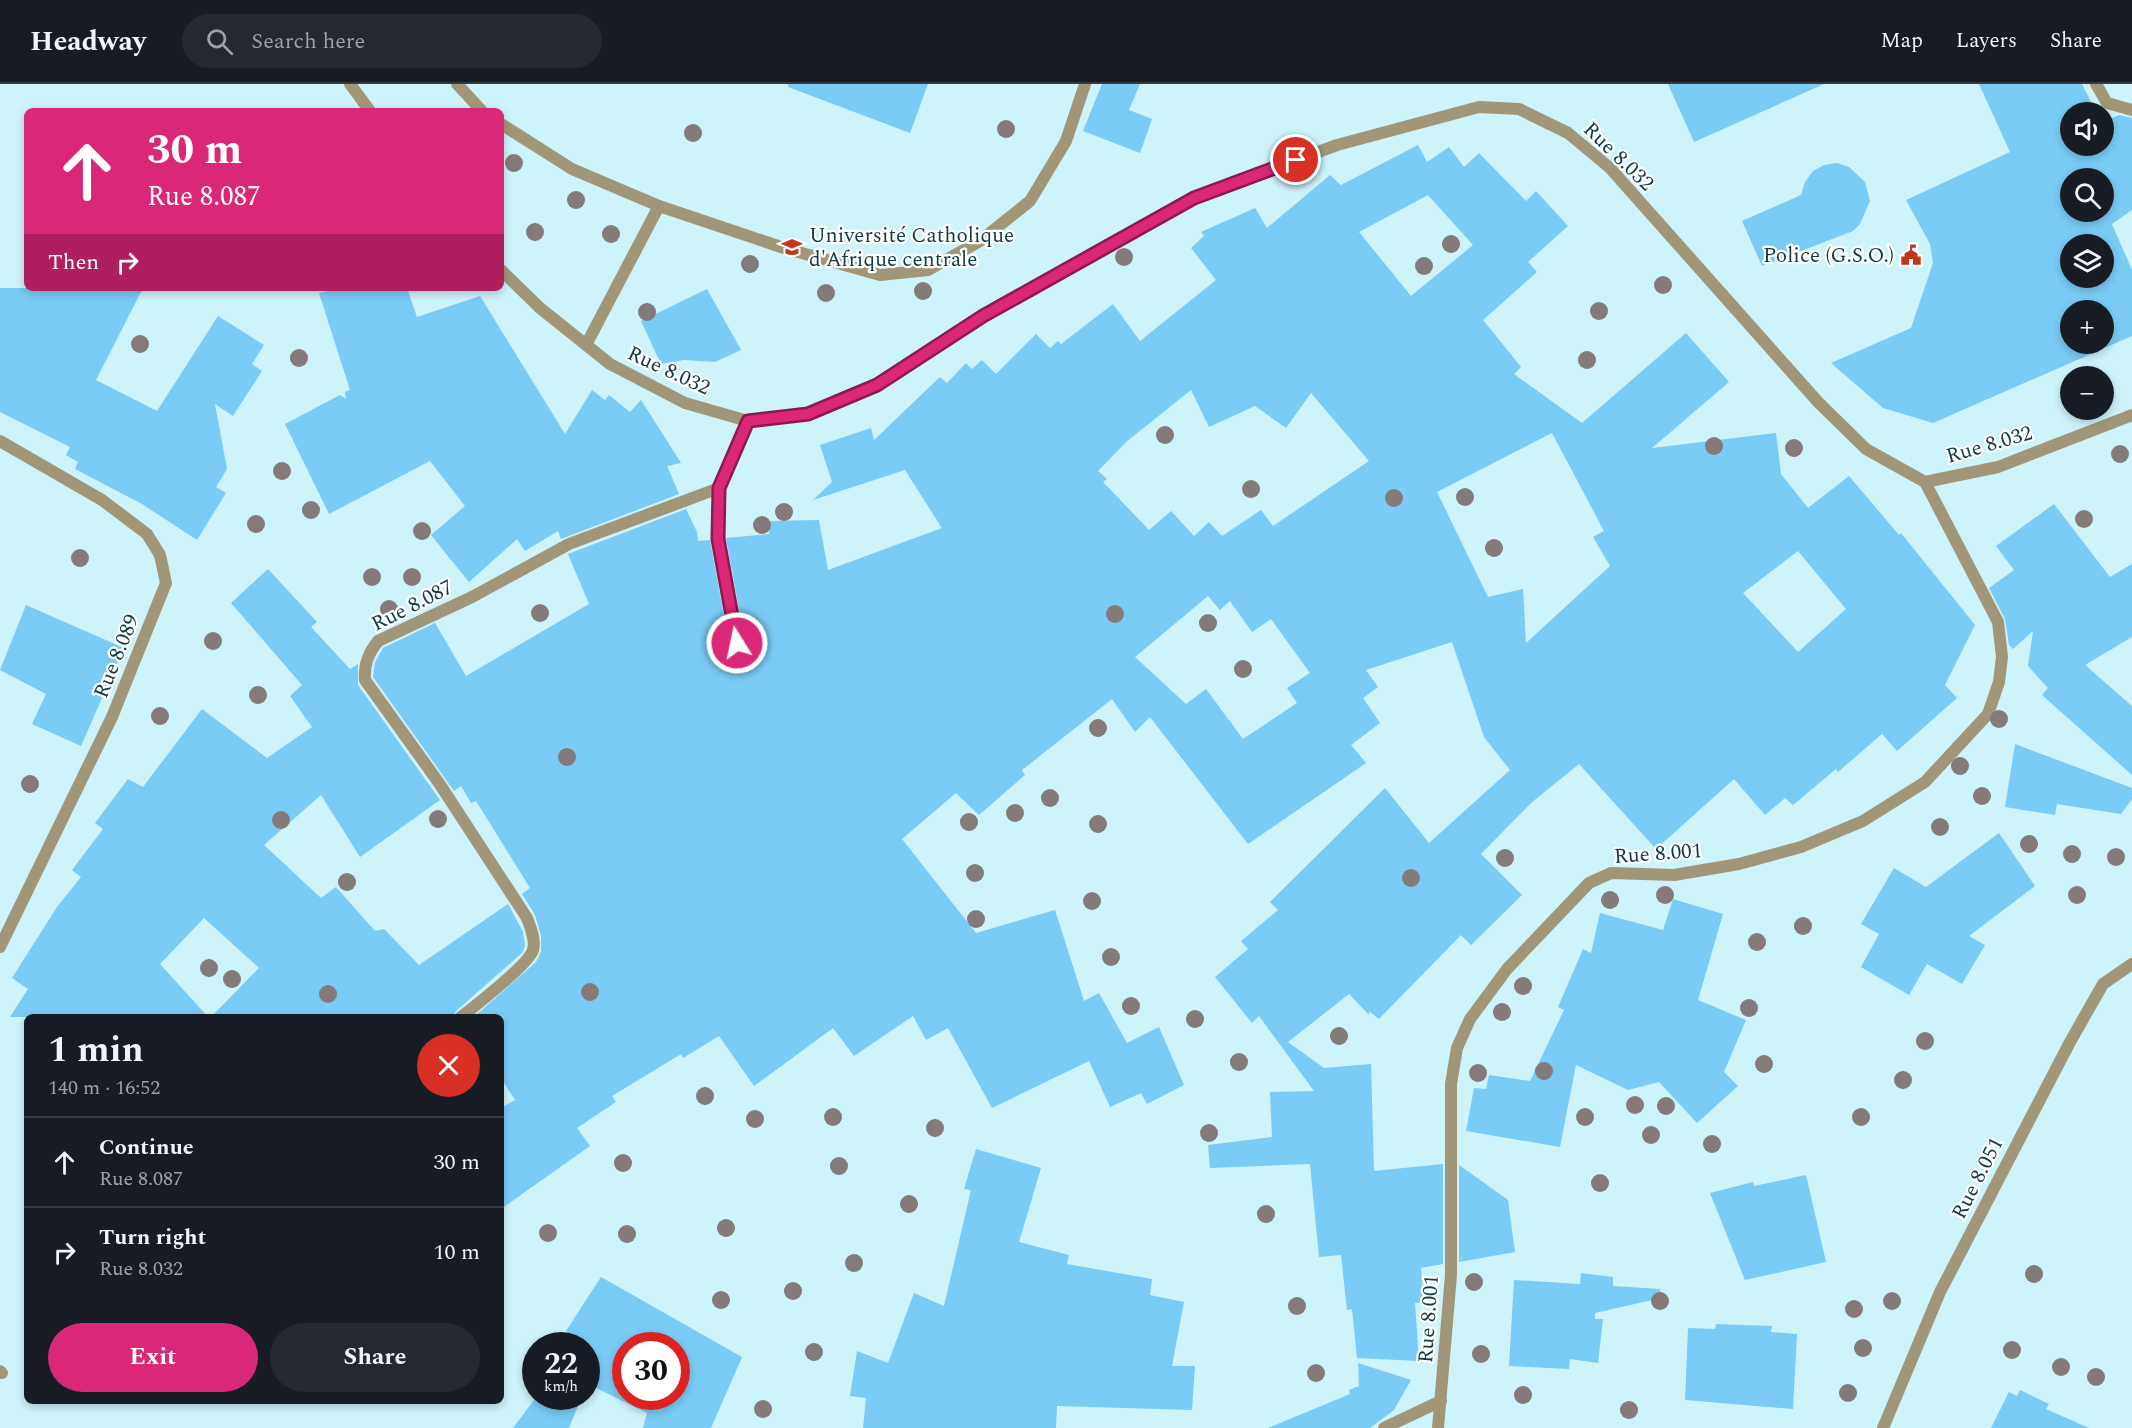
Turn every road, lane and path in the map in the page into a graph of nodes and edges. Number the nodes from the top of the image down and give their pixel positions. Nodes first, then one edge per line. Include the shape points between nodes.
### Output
1 (350, 84) edge
2 (457, 84) edge
3 (1085, 84) edge
4 (2096, 84) edge
5 (368, 108) edge
6 (479, 108) edge
7 (2132, 110) edge
8 (504, 126) edge
9 (659, 206) junction
10 (504, 273) edge
11 (586, 345) junction
12 (2132, 415) edge
13 (748, 421) junction
14 (0, 441) edge
15 (1925, 482) junction
16 (719, 488) junction
17 (737, 643) dead end
18 (0, 947) edge
19 (2132, 964) edge
20 (464, 1014) edge
21 (1441, 1401) junction
22 (1384, 1428) edge
23 (1438, 1428) edge
24 (1883, 1428) edge

1 - 5 street
2 - 6 street
3 - 9 street via 1066,141 1030,201 981,241 928,270 880,275
4 - 7 street via 2107,103
8 - 9 street via 572,169
9 - 11 street
10 - 11 street, Rue 8.032
11 - 13 street, Rue 8.032 via 610,364 685,403
12 - 15 street, Rue 8.032 via 1998,467
13 - 15 street, Rue 8.032 via 808,414 877,385 983,316 1194,198 1337,145 1479,107 1519,110 1568,133 1610,168 1818,402 1866,449
13 - 16 street
14 - 18 street, Rue 8.089 via 102,500 147,534 160,555 166,583 112,717
15 - 21 street, Rue 8.001 via 1998,622 2002,657 1999,682 1988,714 1925,782 1863,821 1801,847 1739,864 1674,875 1611,873 1589,883 1507,969 1470,1019 1458,1048 1451,1084 1451,1275
16 - 17 street via 718,539
16 - 20 street, Rue 8.087 via 568,544 472,597 378,641 369,653 365,680 439,783 532,933 534,949 525,962
19 - 24 street, Rue 8.051 via 2103,984 2070,1042 1940,1292
21 - 22 street
21 - 23 street, Rue 8.001

